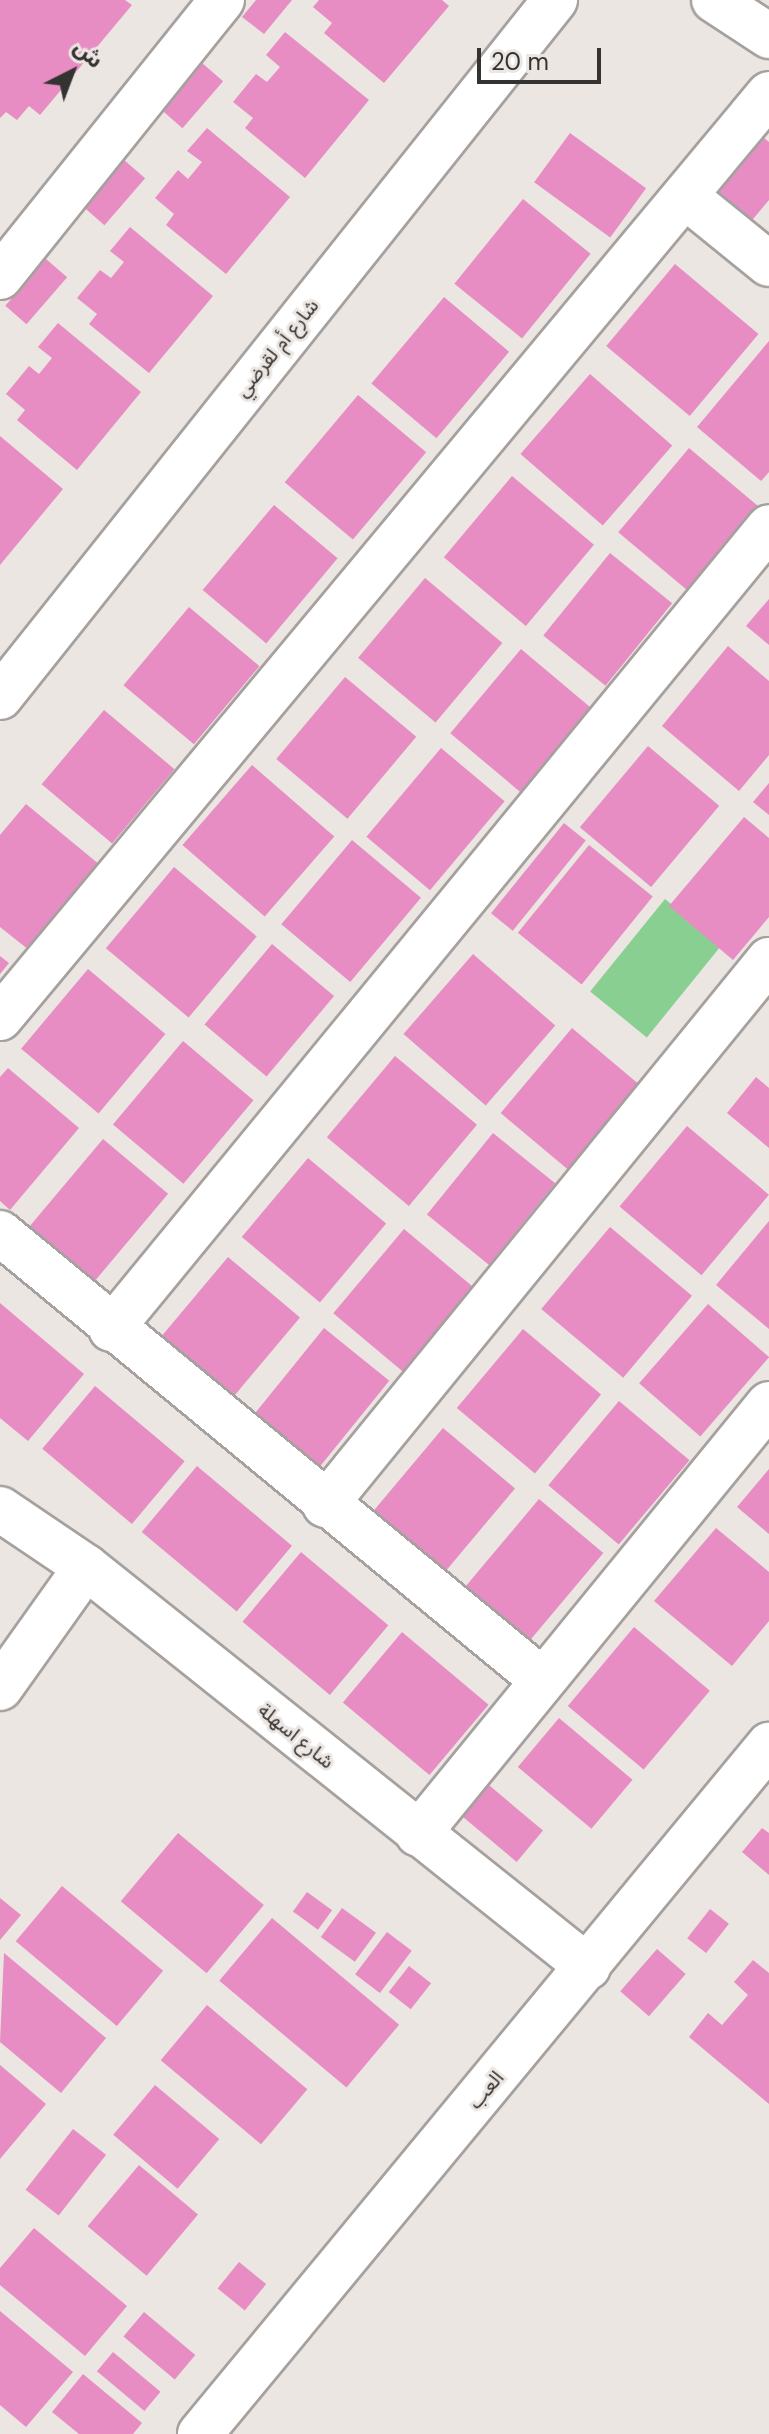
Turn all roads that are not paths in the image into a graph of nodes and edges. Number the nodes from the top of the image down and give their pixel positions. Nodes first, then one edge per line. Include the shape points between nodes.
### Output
1 (222, 0) edge
2 (555, 0) edge
3 (714, 0) edge
4 (769, 36) edge
5 (769, 94) edge
6 (685, 196) junction
7 (769, 264) edge
8 (0, 277) edge
9 (769, 527) edge
10 (0, 697) edge
11 (769, 960) edge
12 (0, 1018) edge
13 (0, 1233) edge
14 (111, 1329) junction
15 (769, 1404) edge
16 (325, 1505) junction
17 (0, 1509) edge
18 (86, 1567) junction
19 (542, 1680) junction
20 (0, 1688) edge
21 (769, 1745) edge
22 (418, 1834) junction
23 (588, 1967) junction
24 (200, 2434) edge

1 - 8 street
2 - 10 street, شارع أم لقرضي
3 - 4 street
5 - 6 street
6 - 7 street
6 - 12 street
9 - 14 street
11 - 16 street
13 - 14 street
14 - 16 street
15 - 19 street
16 - 19 street
17 - 18 street, شارع اسهلة
18 - 20 street
18 - 22 street, شارع اسهلة
19 - 22 street
21 - 23 street, العب
22 - 23 street, شارع اسهلة
23 - 24 street, العب

